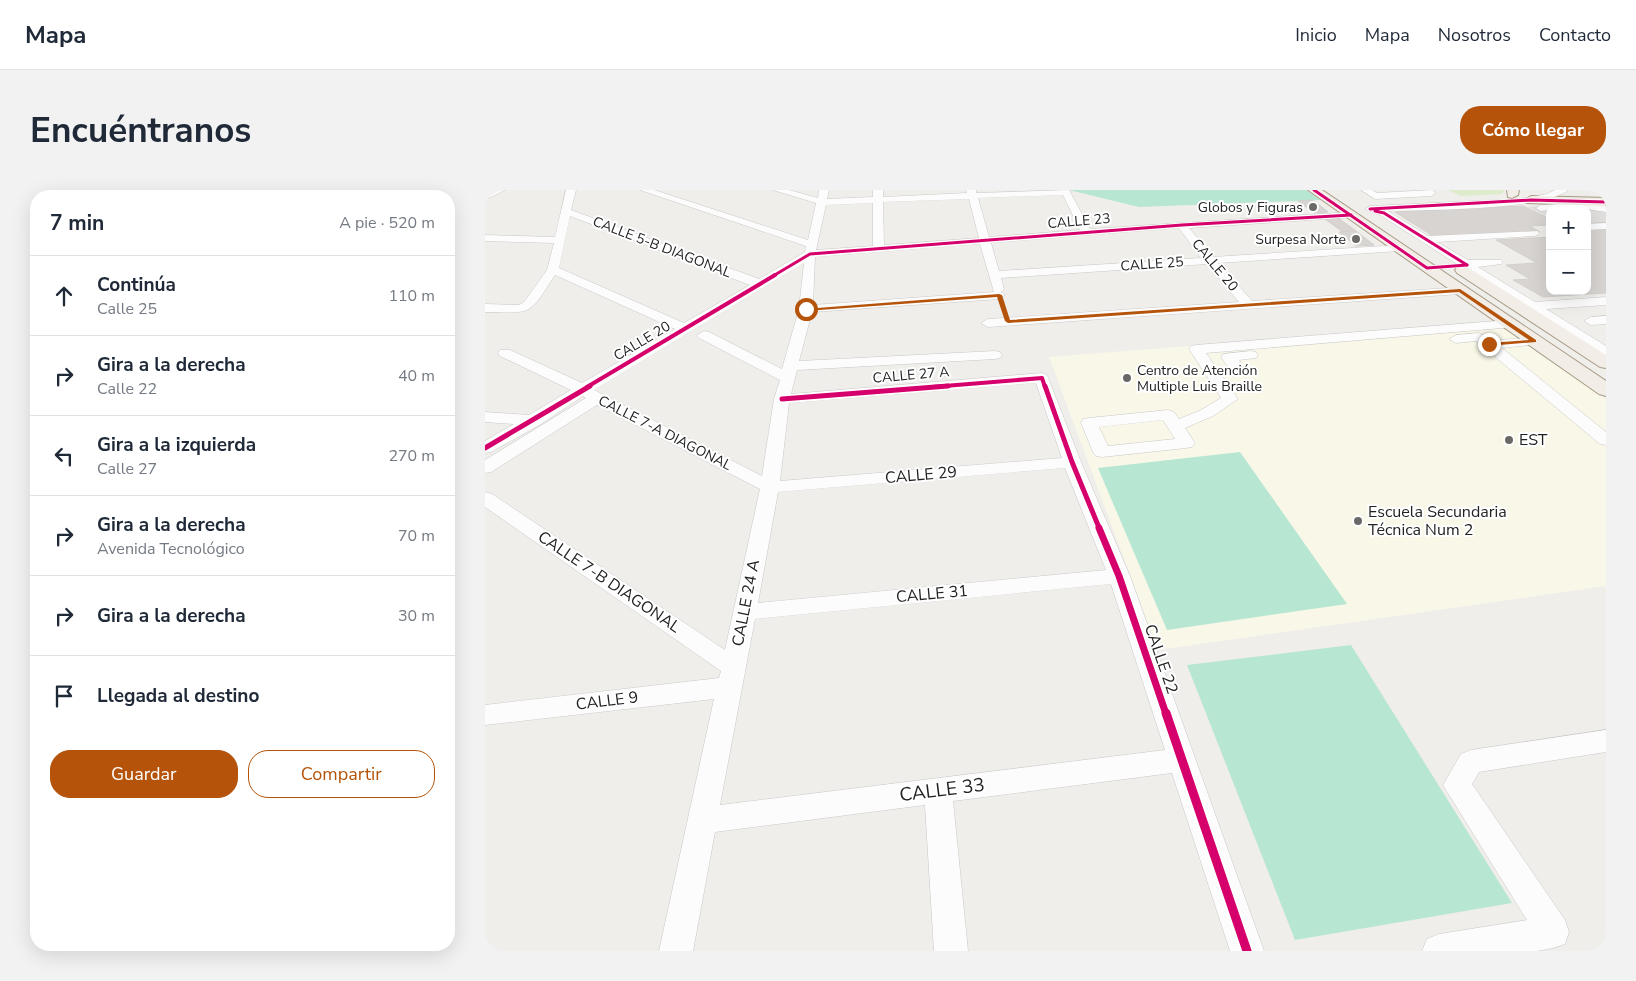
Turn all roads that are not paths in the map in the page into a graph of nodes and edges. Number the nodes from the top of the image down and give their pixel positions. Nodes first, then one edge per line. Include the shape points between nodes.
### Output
1 (500, 190) edge
2 (571, 190) edge
3 (645, 190) edge
4 (778, 190) edge
5 (824, 190) edge
6 (1314, 190) edge
7 (1426, 190) edge
8 (1563, 190) edge
9 (1587, 190) edge
10 (1601, 190) edge
11 (973, 193) edge
12 (1448, 193) dead end
13 (1606, 194) edge
14 (878, 195) edge
15 (485, 197) edge
16 (1459, 199) junction
17 (1529, 199) edge
18 (1368, 200) edge
19 (1606, 200) edge
20 (822, 202) junction
21 (1386, 203) junction
22 (1572, 205) edge
23 (1591, 208) edge
24 (1591, 209) edge
25 (1606, 209) edge
26 (565, 210) junction
27 (1351, 215) junction
28 (1606, 216) edge
29 (1182, 224) junction
30 (1606, 226) edge
31 (1591, 227) edge
32 (1539, 231) dead end
33 (1087, 232) junction
34 (485, 238) edge
35 (1421, 239) junction
36 (561, 240) junction
37 (986, 241) junction
38 (1399, 248) junction
39 (879, 249) junction
40 (810, 257) junction
41 (1209, 260) junction
42 (1497, 262) dead end
43 (1463, 265) junction
44 (553, 270) junction
45 (1433, 272) junction
46 (994, 275) junction
47 (760, 284) junction
48 (1460, 290) junction
49 (1496, 292) junction
50 (982, 296) junction
51 (760, 301) dead end
52 (1606, 301) edge
53 (1249, 305) junction
54 (485, 308) edge
55 (1004, 308) junction
56 (806, 309) junction
57 (1606, 310) edge
58 (1533, 311) junction
59 (1591, 320) dead end
60 (1606, 320) edge
61 (988, 323) junction
62 (1509, 324) junction
63 (720, 325) dead end
64 (686, 329) junction
65 (704, 335) junction
66 (1534, 341) junction
67 (1489, 344) junction
68 (688, 345) dead end
69 (505, 352) dead end
70 (1606, 352) edge
71 (995, 355) junction
72 (1606, 363) edge
73 (1237, 368) dead end
74 (789, 372) junction
75 (1042, 378) joint
76 (998, 380) junction
77 (613, 389) dead end
78 (1606, 390) edge
79 (591, 394) junction
80 (782, 399) junction
81 (485, 417) edge
82 (533, 420) junction
83 (560, 422) junction
84 (1175, 426) junction
85 (1606, 440) edge
86 (485, 448) edge
87 (1072, 462) junction
88 (485, 468) edge
89 (770, 487) junction
90 (485, 498) edge
91 (1119, 576) junction
92 (745, 612) junction
93 (732, 676) junction
94 (485, 715) edge
95 (1606, 741) edge
96 (1181, 760) junction
97 (938, 790) junction
98 (703, 820) junction
99 (676, 951) edge
100 (951, 951) edge
101 (1247, 951) edge
102 (1439, 951) edge

1 - 15 street
2 - 26 street
3 - 40 street
4 - 20 street
5 - 20 street, CALLE 24 A
6 - 27 main road
7 - 18 street via 1431,193
8 - 17 street
8 - 19 main road
9 - 13 main road
10 - 13 main road
11 - 14 street
11 - 33 street via 1067,192
11 - 37 street
12 - 16 street
13 - 19 main road via 1603,197
14 - 20 street
14 - 39 street
16 - 17 street
16 - 21 street
17 - 18 street
17 - 19 main road
17 - 22 street
18 - 21 street
18 - 21 street
18 - 35 main road
20 - 40 street, CALLE 24 A
23 - 25 street
24 - 28 street
26 - 36 street
26 - 47 street, CALLE 5-B DIAGONAL
27 - 29 street, CALLE 23
27 - 38 main road
29 - 33 street, CALLE 23
29 - 41 street, CALLE 20
30 - 31 street
32 - 35 street
33 - 37 street, CALLE 23
34 - 36 street
35 - 43 main road
36 - 44 street
37 - 39 street, CALLE 23
37 - 46 street
38 - 41 street, CALLE 25
38 - 45 main road
39 - 40 street, CALLE 23
40 - 47 street, CALLE 20
40 - 51 street
40 - 56 street, CALLE 24 A
41 - 46 street, CALLE 25
41 - 53 street, CALLE 20
42 - 43 street
43 - 45 main road
43 - 49 main road
43 - 58 street
44 - 54 street via 529,305 511,309
44 - 64 street
45 - 48 main road
45 - 49 main road via 1462,276
46 - 55 street
47 - 64 street, CALLE 20
48 - 53 street
48 - 62 main road
49 - 58 main road
50 - 55 street
50 - 56 street
50 - 61 street
52 - 58 street
53 - 55 street
55 - 61 street
56 - 74 street, CALLE 24 A
57 - 58 street
58 - 70 street
58 - 72 main road
59 - 60 street
61 - 71 street
62 - 66 main road
62 - 84 street via 1196,349 1230,399
63 - 65 street, CALLE 20
64 - 79 street, CALLE 20
65 - 68 street, CALLE 20
65 - 74 street
66 - 67 street
66 - 78 main road
67 - 73 street via 1479,338 1228,357
67 - 85 street
69 - 79 street, CALLE 7-A DIAGONAL
71 - 74 street
71 - 76 street
74 - 80 street, CALLE 24 A
75 - 76 street, CALLE 27 A
75 - 87 street, CALLE 22
76 - 80 street, CALLE 27 A
77 - 79 street, CALLE 20
79 - 82 street, CALLE 20
79 - 83 street, CALLE 20
79 - 89 street, CALLE 7-A DIAGONAL
80 - 89 street, CALLE 24 A
81 - 82 street
82 - 83 street
82 - 86 street, CALLE 20
83 - 88 street, CALLE 20
84 - 84 street via 1185,443 1102,452 1089,423 1168,415
87 - 89 street, CALLE 29
87 - 91 street, CALLE 22
89 - 92 street, CALLE 24 A
90 - 93 street, CALLE 7-B DIAGONAL
91 - 92 street, CALLE 31
91 - 96 street, CALLE 22
92 - 93 street, CALLE 24 A
93 - 94 street, CALLE 9
93 - 98 street, CALLE 24 A
95 - 102 street via 1471,762 1457,785 1553,932
96 - 97 street, CALLE 33
96 - 101 street, CALLE 22
97 - 98 street, CALLE 33
97 - 100 street
98 - 99 street, CALLE 24 A

